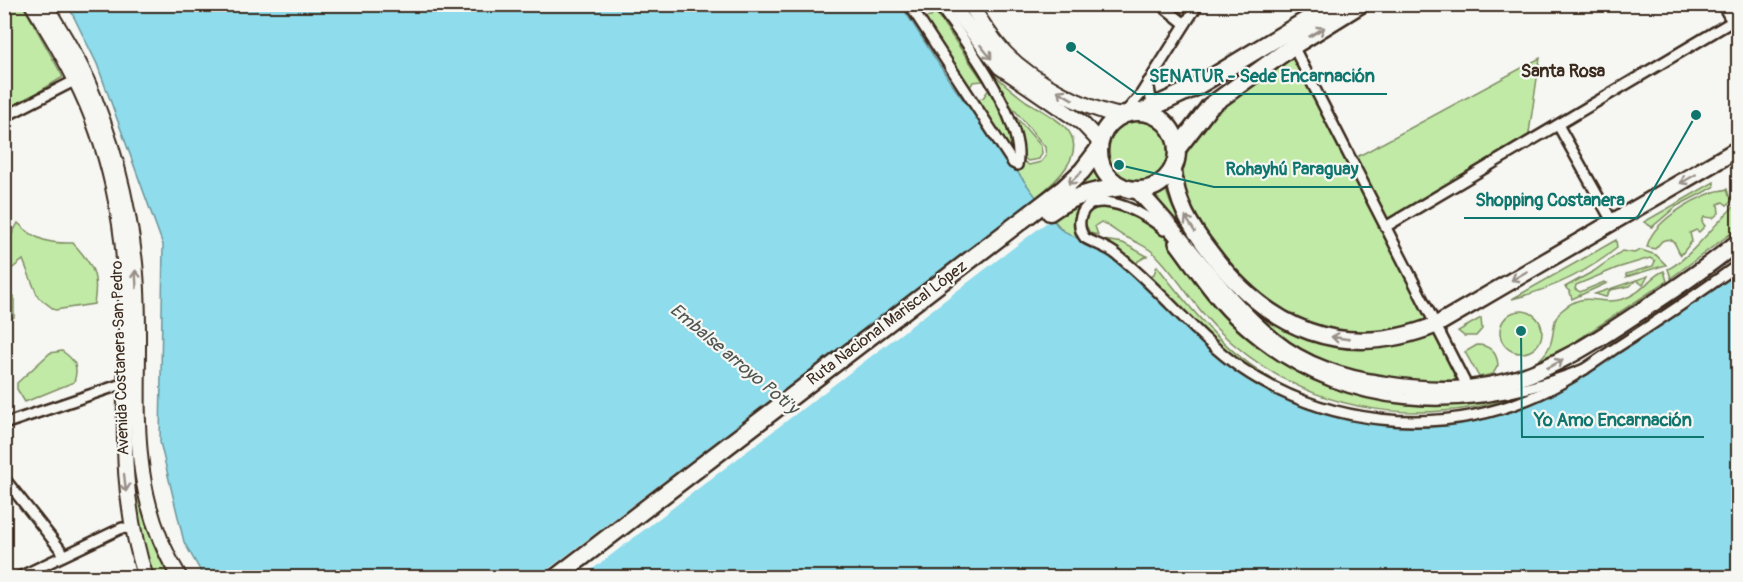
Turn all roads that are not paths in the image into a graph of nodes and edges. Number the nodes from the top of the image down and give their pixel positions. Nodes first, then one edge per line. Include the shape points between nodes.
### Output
1 (32, 4) edge
2 (45, 4) edge
3 (909, 4) edge
4 (938, 4) edge
5 (951, 4) edge
6 (970, 4) edge
7 (1160, 4) edge
8 (1198, 4) edge
9 (1333, 4) edge
10 (1361, 4) edge
11 (1722, 4) edge
12 (1735, 20) edge
13 (1185, 24) junction
14 (1738, 32) edge
15 (1293, 46) junction
16 (76, 80) junction
17 (1148, 82) junction
18 (1152, 112) junction
19 (1122, 114) junction
20 (4, 117) edge
21 (1558, 125) junction
22 (1099, 145) junction
23 (1177, 149) junction
24 (1738, 149) edge
25 (1173, 167) junction
26 (1129, 189) junction
27 (1050, 205) junction
28 (1613, 223) junction
29 (1387, 226) junction
30 (1738, 242) edge
31 (1738, 265) edge
32 (1436, 325) junction
33 (1585, 369) junction
34 (125, 383) junction
35 (1468, 388) junction
36 (4, 424) edge
37 (4, 478) edge
38 (132, 529) junction
39 (64, 554) junction
40 (17, 578) edge
41 (146, 578) edge
42 (180, 578) edge
43 (555, 578) edge
44 (570, 578) edge

1 - 16 main road, Avenida Costanera San Pedro
42 -> 2 main road, Avenida Costanera San Pedro via 163,546 139,459 135,266 120,180 84,74
3 - 4 street via 1017,165 1016,140 1001,99
5 -> 22 main road via 1000,67 1082,123
19 -> 6 main road via 1083,105 1016,63 993,39
7 - 13 street
8 - 13 street
9 - 18 highway
15 -> 10 highway
11 - 12 street
12 - 14 street
12 - 21 street
13 - 17 street
15 - 23 highway via 1210,106
15 - 29 street
16 - 20 street
16 - 34 main road, Avenida Costanera San Pedro via 102,146 117,210 126,298
17 - 18 street
17 - 19 street
18 - 19 highway
18 - 23 highway via 1172,131
19 - 22 highway, Ruta Nacional Mariscal López via 1104,130
21 - 28 street
21 - 29 street
22 - 26 highway via 1105,172
22 -> 27 highway, Ruta Nacional Mariscal López via 1082,171
23 - 25 highway
24 -> 28 main road
25 - 26 highway, Ruta Nacional Mariscal López via 1159,184
32 -> 25 main road via 1396,337 1357,340 1319,334 1269,312 1229,276 1195,232 1179,205
26 - 27 highway, Ruta Nacional Mariscal López via 1080,195
26 - 35 main road via 1164,217 1243,315 1294,354 1356,380 1419,390
27 - 43 highway, Ruta Nacional Mariscal López
27 - 44 highway, Ruta Nacional Mariscal López
28 -> 32 main road
29 - 32 street
35 -> 30 main road via 1516,380 1571,356 1685,282
31 - 33 street
32 - 35 street
33 - 33 street via 1513,391 1456,401 1400,400 1349,387 1305,370 1262,344 1219,303 1166,232 1151,219 1127,206 1110,203 1090,206 1080,218 1085,238 1116,254 1230,360 1277,389 1335,411 1398,420 1474,415 1528,399
34 - 36 street
34 -> 38 main road, Avenida Costanera San Pedro via 124,475
37 - 39 street
38 - 39 street via 122,528
38 - 41 main road, Avenida Costanera San Pedro
39 - 40 street

